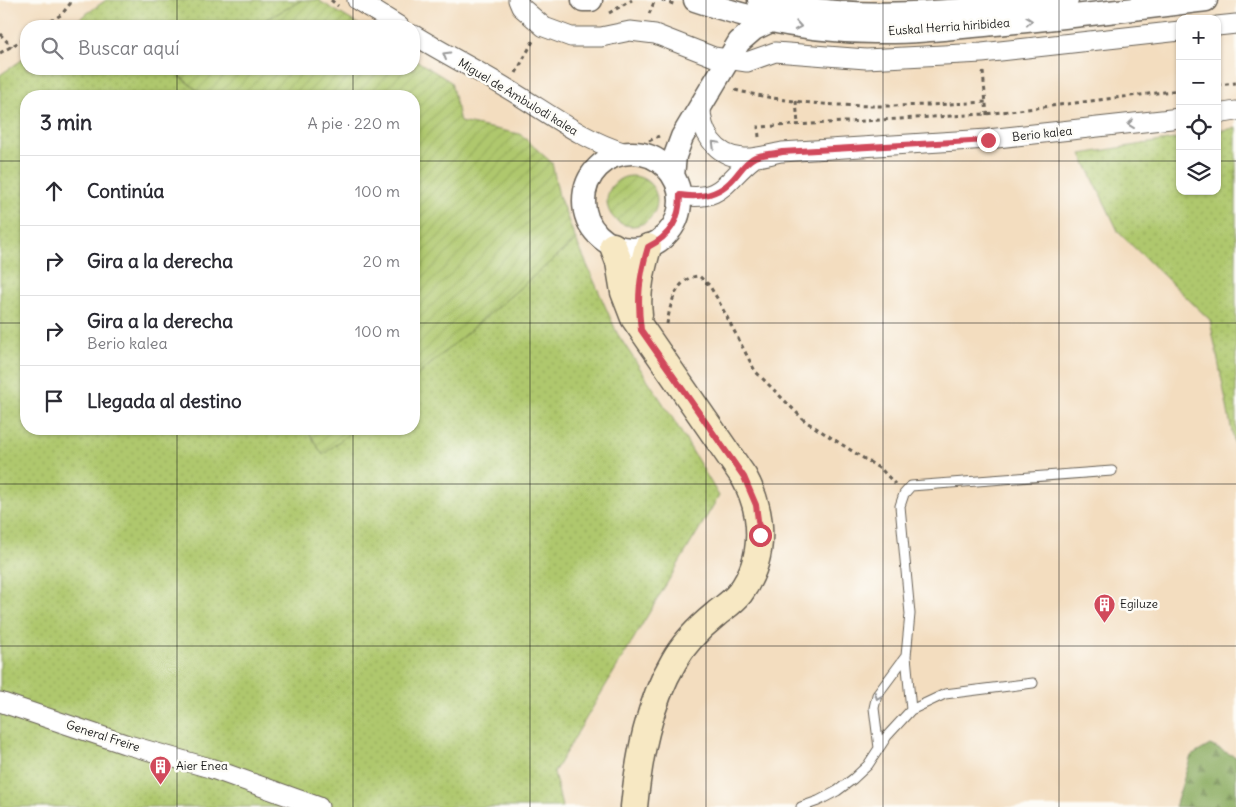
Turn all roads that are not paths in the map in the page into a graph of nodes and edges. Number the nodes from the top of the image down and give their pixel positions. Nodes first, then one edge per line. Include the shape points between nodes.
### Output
1 (357, 0) edge
2 (518, 0) edge
3 (583, 0) edge
4 (591, 0) edge
5 (759, 0) edge
6 (1067, 0) edge
7 (1206, 0) edge
8 (706, 4) edge
9 (377, 6) edge
10 (392, 20) edge
11 (771, 21) junction
12 (1236, 24) edge
13 (1221, 26) edge
14 (1176, 30) edge
15 (420, 38) edge
16 (728, 59) junction
17 (701, 105) junction
18 (1236, 111) edge
19 (1221, 113) edge
20 (1176, 118) edge
21 (682, 137) junction
22 (757, 150) junction
23 (632, 153) junction
24 (676, 185) junction
25 (613, 246) junction
26 (648, 247) junction
27 (641, 330) junction
28 (1112, 471) dead end
29 (906, 656) junction
30 (1033, 683) dead end
31 (0, 702) edge
32 (910, 710) junction
33 (879, 748) junction
34 (319, 807) edge
35 (634, 807) edge
36 (801, 807) edge

1 - 9 street
2 - 16 street via 521,7 544,27 571,37 601,37 630,31 655,34 714,57
3 - 4 street
5 - 6 street, Euskal Herria hiribidea via 806,9 873,15 973,10
11 -> 7 street, Euskal Herria hiribidea via 839,31 908,32 1075,17
8 - 11 street, Euskal Herria hiribidea
8 - 16 street via 722,14 730,32
9 - 10 street
11 - 16 street via 746,35
12 - 13 street
14 - 16 street via 982,53 866,59 775,52 747,62
23 -> 15 street, Miguel de Ambulodi kalea via 586,138
16 - 17 street
17 - 21 street
22 -> 17 street, Berio kalea via 732,156 714,145 703,127
18 - 19 street
20 -> 22 street, Berio kalea via 988,140 782,152
21 - 23 street via 662,149
21 - 24 street via 675,156
22 - 24 street via 730,182 712,194 690,197
23 - 24 street via 658,161
23 - 25 street via 614,156 603,163 587,182 583,195 583,208 590,225 602,240
24 - 26 street via 680,206 673,227
25 - 26 street via 636,250
25 - 27 main road via 628,305
26 - 27 main road via 639,287
27 - 35 main road via 744,477 756,505 760,535 754,566 740,593 686,643 665,677 644,740
28 - 29 lane via 911,486 900,506 910,614
29 - 32 lane
29 -> 33 lane via 877,695 874,708
30 - 32 lane via 945,694
31 - 34 street, General Freire via 125,744 210,768
32 - 33 lane
33 - 36 lane via 853,780 836,792

